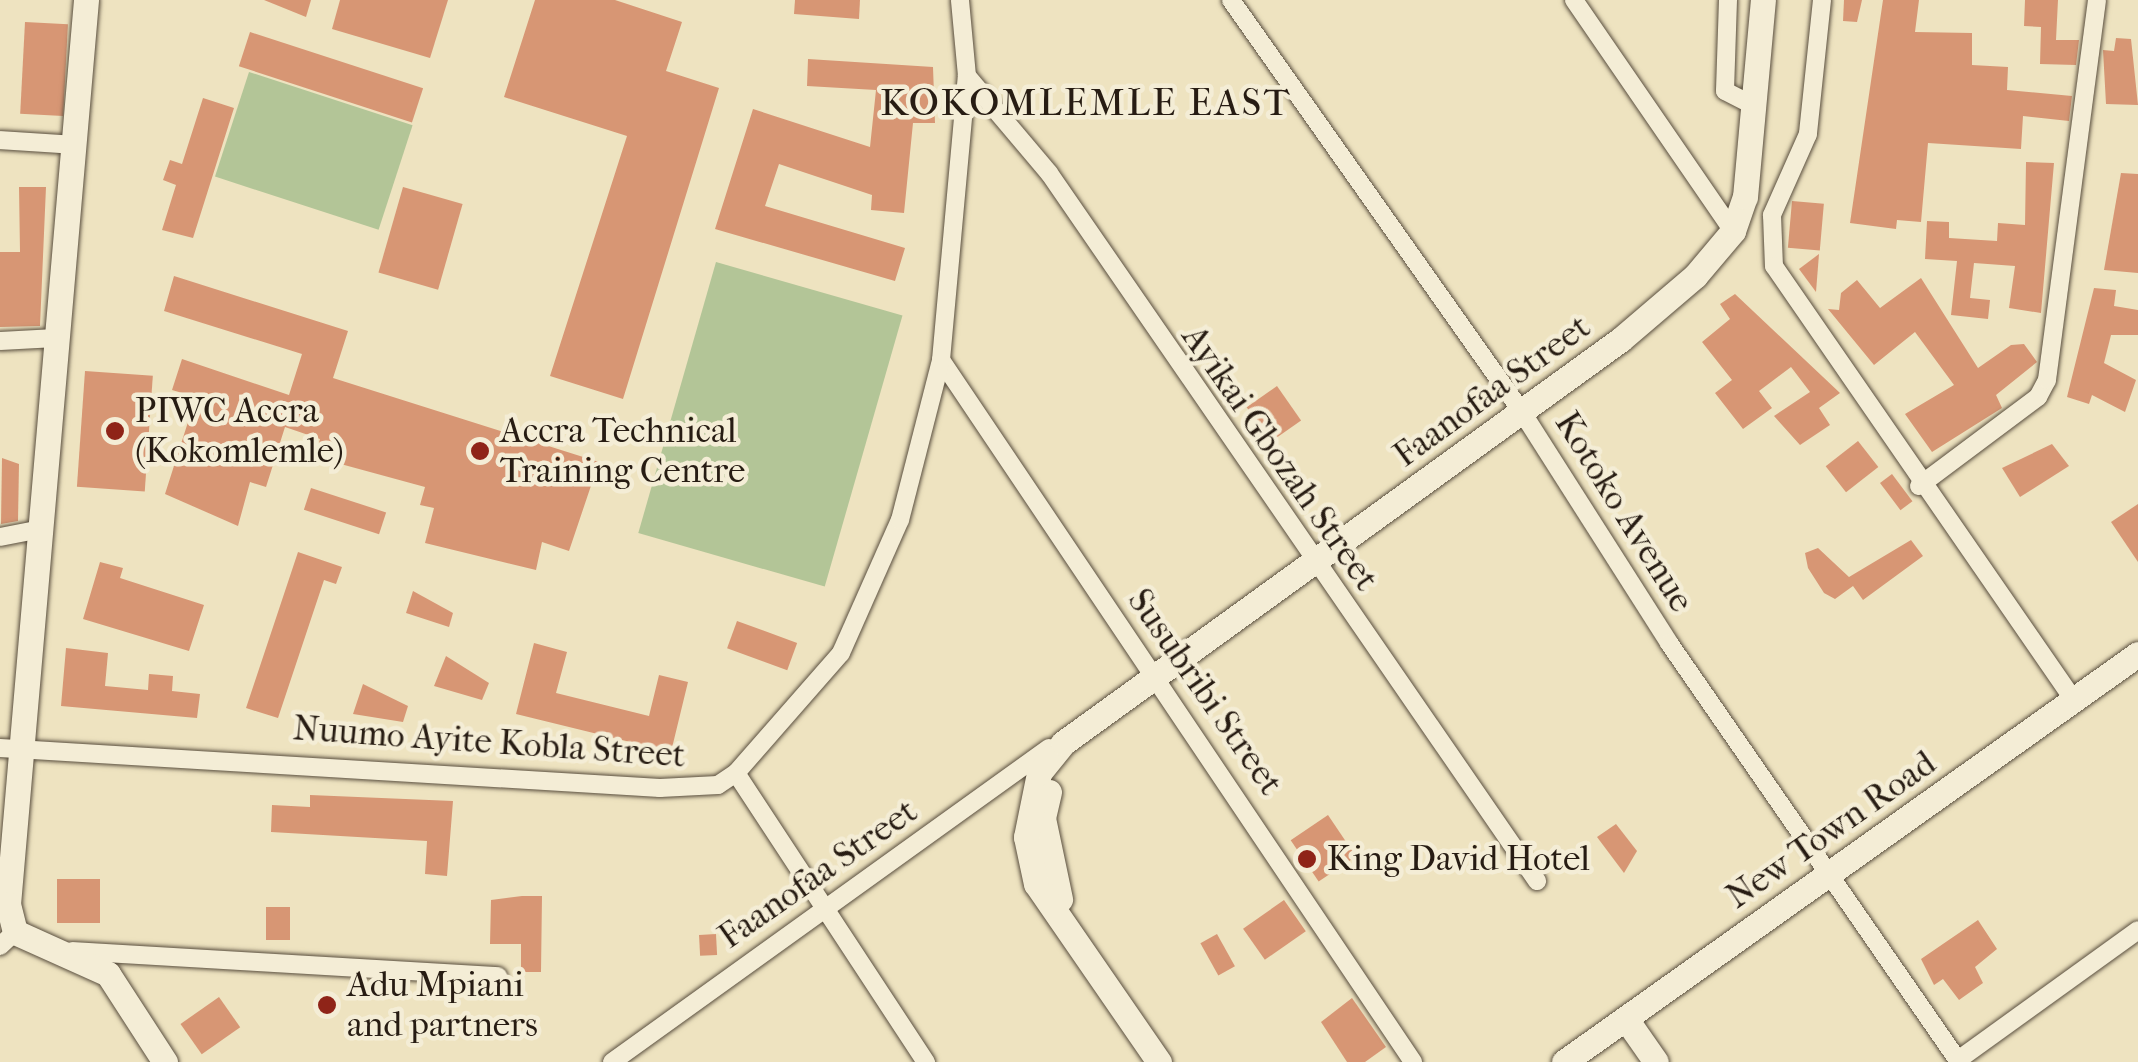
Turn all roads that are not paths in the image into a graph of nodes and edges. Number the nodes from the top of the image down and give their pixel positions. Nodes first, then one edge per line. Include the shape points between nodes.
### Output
1 (86, 0) edge
2 (960, 0) edge
3 (1231, 0) edge
4 (1574, 0) edge
5 (1728, 0) edge
6 (1763, 0) edge
7 (1822, 0) edge
8 (2097, 0) edge
9 (967, 76) junction
10 (1755, 106) junction
11 (0, 140) edge
12 (75, 145) junction
13 (1734, 231) junction
14 (56, 338) junction
15 (0, 340) edge
16 (941, 360) junction
17 (1522, 412) junction
18 (1920, 486) junction
19 (41, 529) junction
20 (0, 537) edge
21 (1314, 564) junction
22 (2138, 654) edge
23 (1155, 680) junction
24 (2073, 698) junction
25 (1088, 728) junction
26 (1063, 743) junction
27 (12, 748) edge
28 (736, 773) junction
29 (1833, 872) junction
30 (1537, 881) dead end
31 (828, 913) junction
32 (2138, 930) edge
33 (8, 939) edge
34 (1081, 949) junction
35 (72, 951) junction
36 (498, 976) dead end
37 (1626, 1019) junction
38 (1958, 1061) edge
39 (165, 1062) edge
40 (612, 1062) edge
41 (926, 1062) edge
42 (1159, 1062) edge
43 (1413, 1062) edge
44 (1564, 1062) edge
45 (1656, 1062) edge

1 - 12 street
2 - 9 street
3 - 17 street, Kotoko Avenue
4 - 13 street
5 - 10 street via 1725,91
6 - 10 street
7 - 18 street via 1808,134 1772,215 1774,266
8 - 18 street via 2048,380 2038,398
9 - 16 street
9 - 21 street, Ayikai Gbozah Street via 1050,174
10 - 13 street
11 - 12 street
12 - 14 street
13 - 17 street, Faanofaa Street via 1649,317
14 - 15 street
14 - 19 street
16 - 23 street, Susubribi Street
16 - 28 street via 872,598 841,654
17 - 21 street, Faanofaa Street
17 - 29 street, Kotoko Avenue via 1669,643
18 - 24 street
19 - 20 street
19 - 27 street
21 - 23 street, Faanofaa Street
21 - 30 street, Ayikai Gbozah Street
22 - 24 street, New Town Road
23 - 25 street, Faanofaa Street
23 - 43 street, Susubribi Street
24 - 29 street, New Town Road
25 - 26 street, Faanofaa Street
25 - 34 street via 1061,765 1043,818 1051,874
26 - 31 street, Faanofaa Street
26 - 34 street via 1039,772 1026,838 1046,904
27 - 28 street, Nuumo Ayite Kobla Street via 660,788 718,786
27 - 33 street
28 - 31 street
29 - 37 street, New Town Road
29 - 38 street, Kotoko Avenue
31 - 40 street, Faanofaa Street
31 - 41 street
32 - 38 street
33 - 35 street
34 - 42 street
35 - 36 street
35 - 39 street via 108,974
37 - 44 street, New Town Road
37 - 45 street

